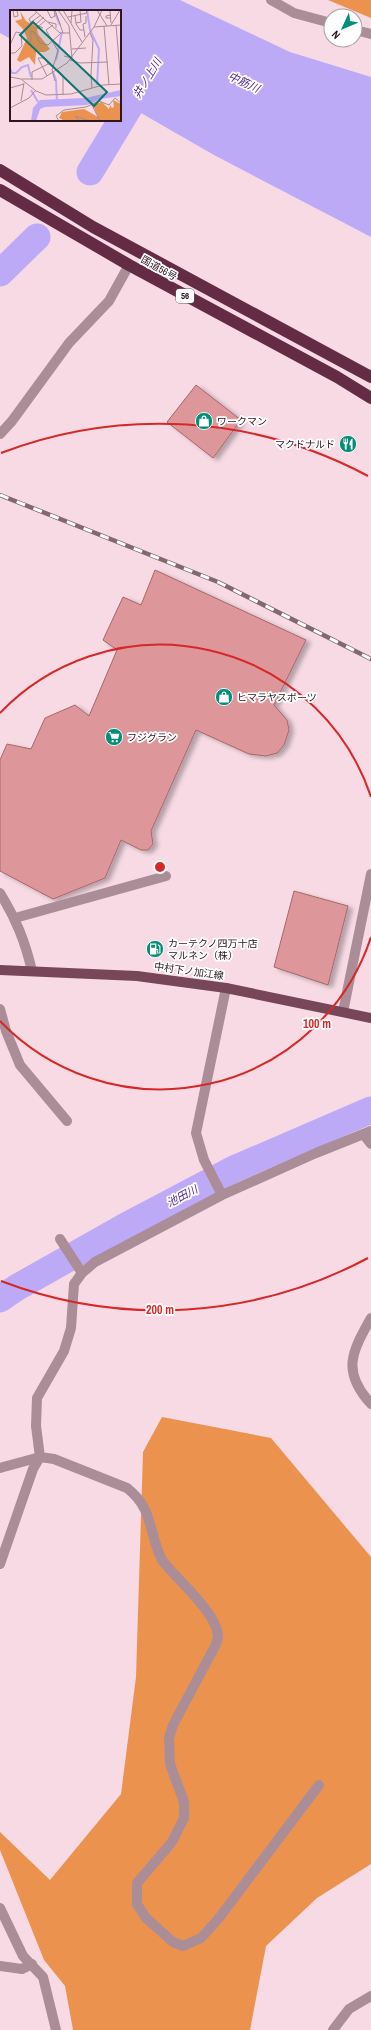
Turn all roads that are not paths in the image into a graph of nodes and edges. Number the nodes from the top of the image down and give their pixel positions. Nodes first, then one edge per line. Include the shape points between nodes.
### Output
1 (271, 0) edge
2 (323, 21) edge
3 (0, 170) edge
4 (0, 190) edge
5 (129, 265) junction
6 (371, 377) edge
7 (371, 398) edge
8 (0, 434) edge
9 (371, 874) edge
10 (166, 876) dead end
11 (0, 893) edge
12 (15, 918) junction
13 (0, 970) edge
14 (32, 971) junction
15 (226, 988) junction
16 (0, 1009) edge
17 (343, 1012) junction
18 (371, 1018) edge
19 (67, 1121) dead end
20 (367, 1132) edge
21 (371, 1144) edge
22 (222, 1195) junction
23 (60, 1239) dead end
24 (82, 1273) junction
25 (371, 1318) edge
26 (371, 1404) edge
27 (40, 1457) junction
28 (0, 1468) edge
29 (0, 1564) edge
30 (319, 1785) dead end
31 (0, 1908) edge
32 (32, 1964) junction
33 (0, 1966) edge
34 (371, 1996) edge
35 (56, 2030) edge
36 (333, 2030) edge

1 - 2 street via 294,13
3 - 6 highway, 国道56号 / 56 via 93,227
4 - 5 highway, 国道56号 / 56
5 - 7 highway, 国道56号 / 56 via 337,377
5 - 8 street via 110,301 69,343
9 - 17 street
10 - 12 street
11 - 12 street
12 - 14 street
13 - 14 main road, 中村下ノ加江線
14 - 15 main road, 中村下ノ加江線 via 137,976
15 - 17 main road, 中村下ノ加江線
15 - 22 street via 196,1133 204,1160
16 - 19 street via 20,1065
17 - 18 main road, 中村下ノ加江線
20 - 21 street
20 - 22 street
22 - 24 street via 95,1262
23 - 24 street
24 - 27 street via 74,1284 71,1328 64,1351 37,1398 36,1426
25 - 26 street via 354,1347 351,1363 355,1379
27 - 28 street
27 - 29 street via 33,1469
27 - 30 street via 66,1463 136,1494 145,1506 162,1560 205,1609 212,1620 218,1639 173,1724 169,1738 170,1764 184,1802 184,1818 172,1842 137,1883 137,1904 146,1918 173,1942 183,1946 201,1938 219,1918
31 - 32 street via 20,1950
32 - 33 street via 22,1969
32 - 35 street via 42,1978
34 - 36 street via 349,2009

